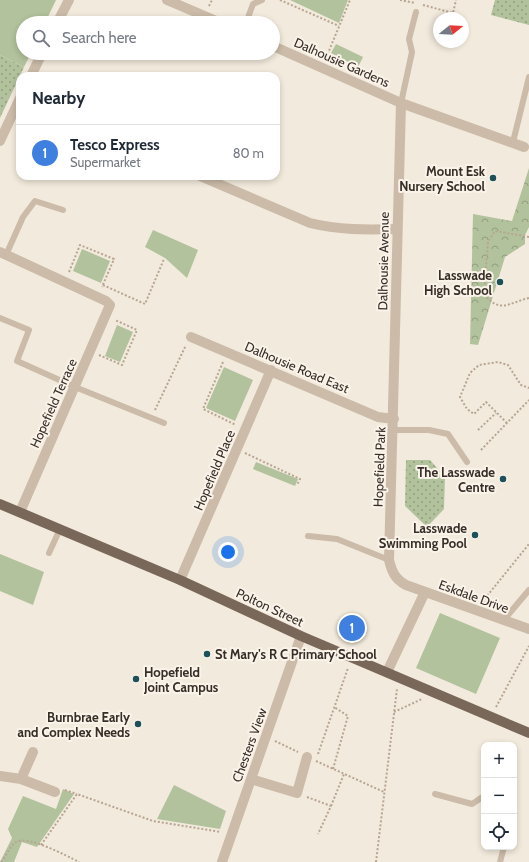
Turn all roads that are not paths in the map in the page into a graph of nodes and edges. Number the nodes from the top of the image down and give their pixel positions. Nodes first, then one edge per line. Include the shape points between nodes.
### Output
1 (69, 0) edge
2 (167, 0) edge
3 (262, 0) edge
4 (416, 12) dead end
5 (61, 16) edge
6 (205, 16) edge
7 (249, 16) edge
8 (280, 49) edge
9 (39, 60) edge
10 (33, 72) edge
11 (529, 77) edge
12 (400, 103) junction
13 (16, 107) edge
14 (0, 141) edge
15 (513, 142) junction
16 (524, 146) dead end
17 (209, 180) edge
18 (63, 210) dead end
19 (396, 229) junction
20 (3, 254) edge
21 (0, 318) edge
22 (191, 337) road end
23 (271, 370) junction
24 (75, 387) junction
25 (394, 419) junction
26 (164, 423) dead end
27 (393, 430) junction
28 (467, 462) dead end
29 (0, 504) edge
30 (20, 512) junction
31 (60, 529) junction
32 (308, 536) dead end
33 (49, 554) dead end
34 (389, 560) junction
35 (180, 580) junction
36 (529, 590) edge
37 (425, 592) junction
38 (503, 621) junction
39 (529, 628) edge
40 (302, 636) junction
41 (387, 672) junction
42 (529, 732) edge
43 (33, 752) dead end
44 (311, 759) road end
45 (0, 776) edge
46 (22, 779) junction
47 (251, 779) junction
48 (55, 792) dead end
49 (435, 794) dead end
50 (481, 798) edge
51 (503, 850) edge
52 (222, 862) edge
53 (500, 862) edge

1 - 5 street
2 - 6 street
3 - 7 lane via 253,4
4 - 12 lane, Dalhousie Gardens via 409,39 412,52
8 - 12 street, Dalhousie Gardens
9 - 10 street
11 - 15 lane
12 - 15 street, Dalhousie Gardens
12 - 19 street, Dalhousie Avenue
13 - 14 street
15 - 16 street, Dalhousie Gardens
17 - 19 street via 327,228
18 - 20 lane via 35,201 23,217
19 - 25 street, Dalhousie Avenue
20 - 24 street, Hopefield Terrace via 110,305
21 - 24 lane via 29,330 18,361
22 - 23 street, Dalhousie Road East
23 - 25 street, Dalhousie Road East via 378,416
23 - 35 street, Hopefield Place
24 - 26 lane
24 - 30 street, Hopefield Terrace
25 - 27 street, Hopefield Park
27 - 28 lane via 429,430 448,434
27 - 34 street, Hopefield Park
29 - 30 main road, Polton Street
30 - 31 main road, Polton Street
31 - 33 lane
31 - 35 main road, Polton Street
32 - 34 lane via 337,539
34 - 37 street, Hopefield Park via 398,581
35 - 40 main road, Polton Street
36 - 38 lane
37 - 38 street, Eskdale Drive
37 - 41 street, Eskdale Drive
38 - 39 street, Eskdale Drive
40 - 41 main road, Polton Street
40 - 47 street, Chesters View
41 - 42 main road, Polton Street
43 - 46 street
44 - 47 street via 297,793
45 - 46 street
46 - 48 street
47 - 52 street, Chesters View
49 - 50 lane via 472,804
51 - 53 lane

